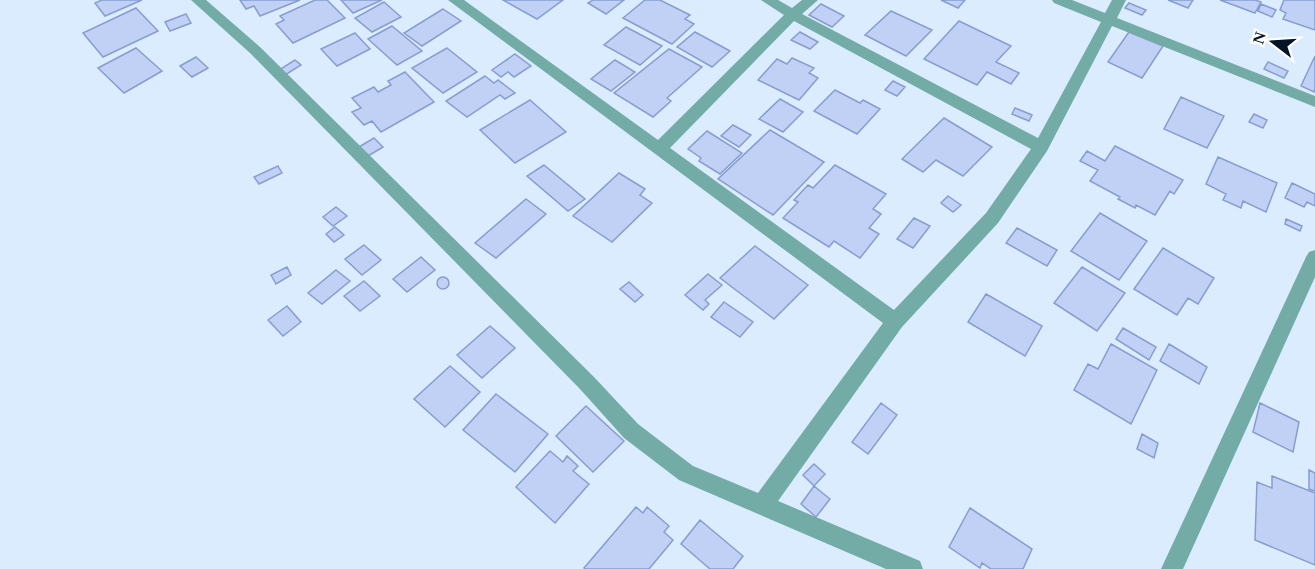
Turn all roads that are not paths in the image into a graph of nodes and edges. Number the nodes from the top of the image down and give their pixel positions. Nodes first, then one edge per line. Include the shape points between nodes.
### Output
1 (198, 0) edge
2 (455, 0) edge
3 (768, 0) edge
4 (811, 0) edge
5 (1059, 0) edge
6 (1119, 0) edge
7 (794, 14) junction
8 (1108, 21) junction
9 (1315, 102) edge
10 (660, 147) junction
11 (1041, 147) junction
12 (1315, 257) edge
13 (895, 321) junction
14 (762, 506) junction
15 (912, 569) edge
16 (1172, 569) edge

1 - 14 street via 255,50 587,382 631,431 686,473
2 - 10 street
3 - 7 street
4 - 7 street
5 - 8 street
6 - 8 street
7 - 10 street
7 - 11 street
8 - 9 street
8 - 11 street
10 - 13 street
11 - 13 street via 992,218
12 - 16 street
13 - 14 street
14 - 15 street

